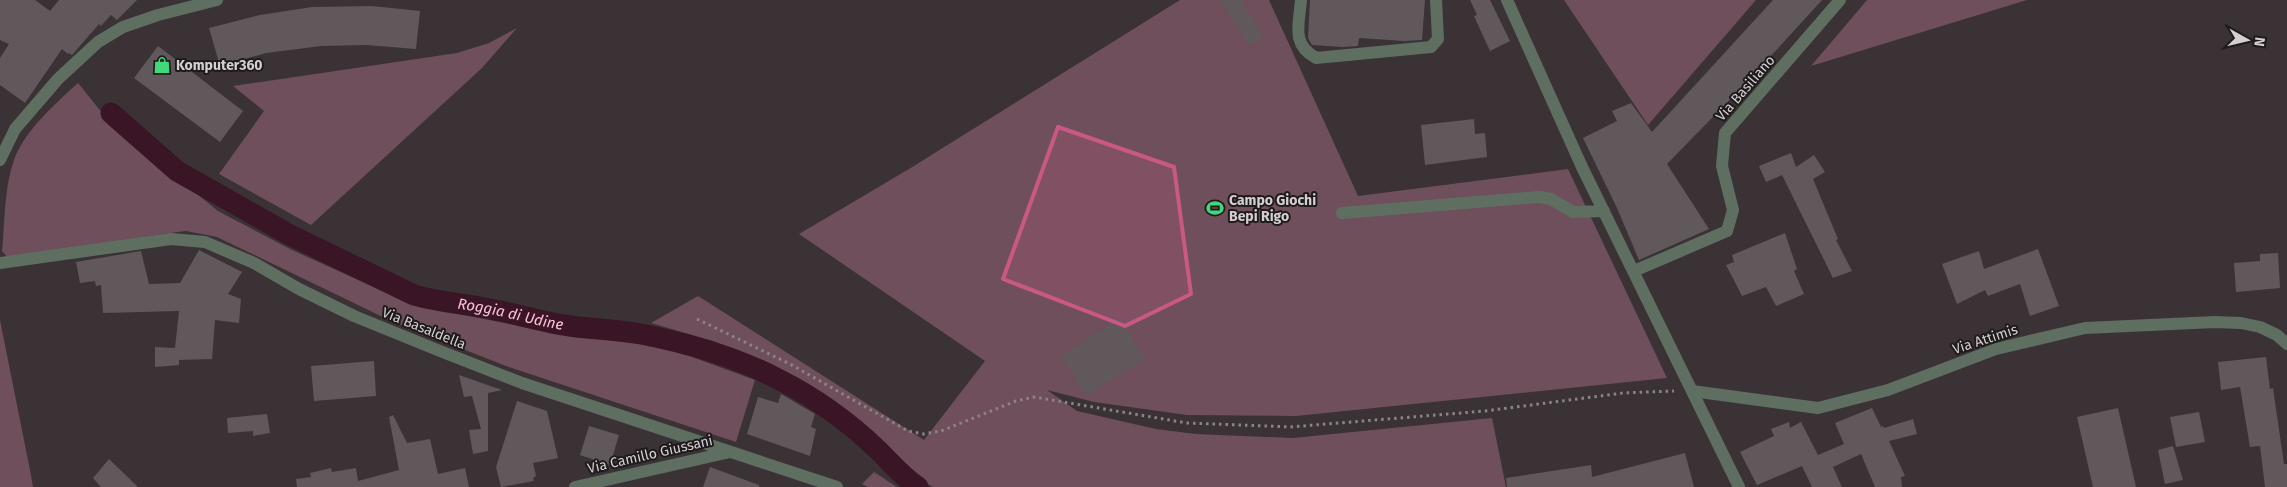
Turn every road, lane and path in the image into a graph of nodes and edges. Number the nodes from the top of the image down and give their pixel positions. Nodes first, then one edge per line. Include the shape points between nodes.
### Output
1 (217, 0) edge
2 (1301, 0) edge
3 (1436, 0) edge
4 (1507, 0) edge
5 (1840, 0) edge
6 (0, 160) edge
7 (1604, 210) junction
8 (1342, 213) dead end
9 (0, 263) edge
10 (1634, 271) junction
11 (697, 319) dead end
12 (2287, 344) edge
13 (1692, 391) junction
14 (732, 451) junction
15 (574, 487) edge
16 (837, 487) edge
17 (1739, 487) edge

1 - 6 street via 158,14 123,27 98,42 58,79 15,129
2 - 3 street via 1298,39 1305,51 1316,58 1431,47 1438,40
4 - 7 street
5 - 10 street, Via Basiliano via 1725,133 1722,166 1733,210 1727,231
7 - 8 street via 1573,212 1551,199 1539,197
7 - 10 street
9 - 14 street, Via Basaldella via 171,239 205,242 354,316 440,351 522,382
10 - 13 street
11 - 13 path via 790,364 908,431 923,434 941,431 1034,397 1187,423 1290,427 1485,411 1623,392
12 - 13 street, Via Attimis via 2278,335 2241,323 2085,328 1996,349 1888,390 1818,408
13 - 17 street
14 - 15 street, Via Camillo Giussani
14 - 16 street, Via Basaldella

